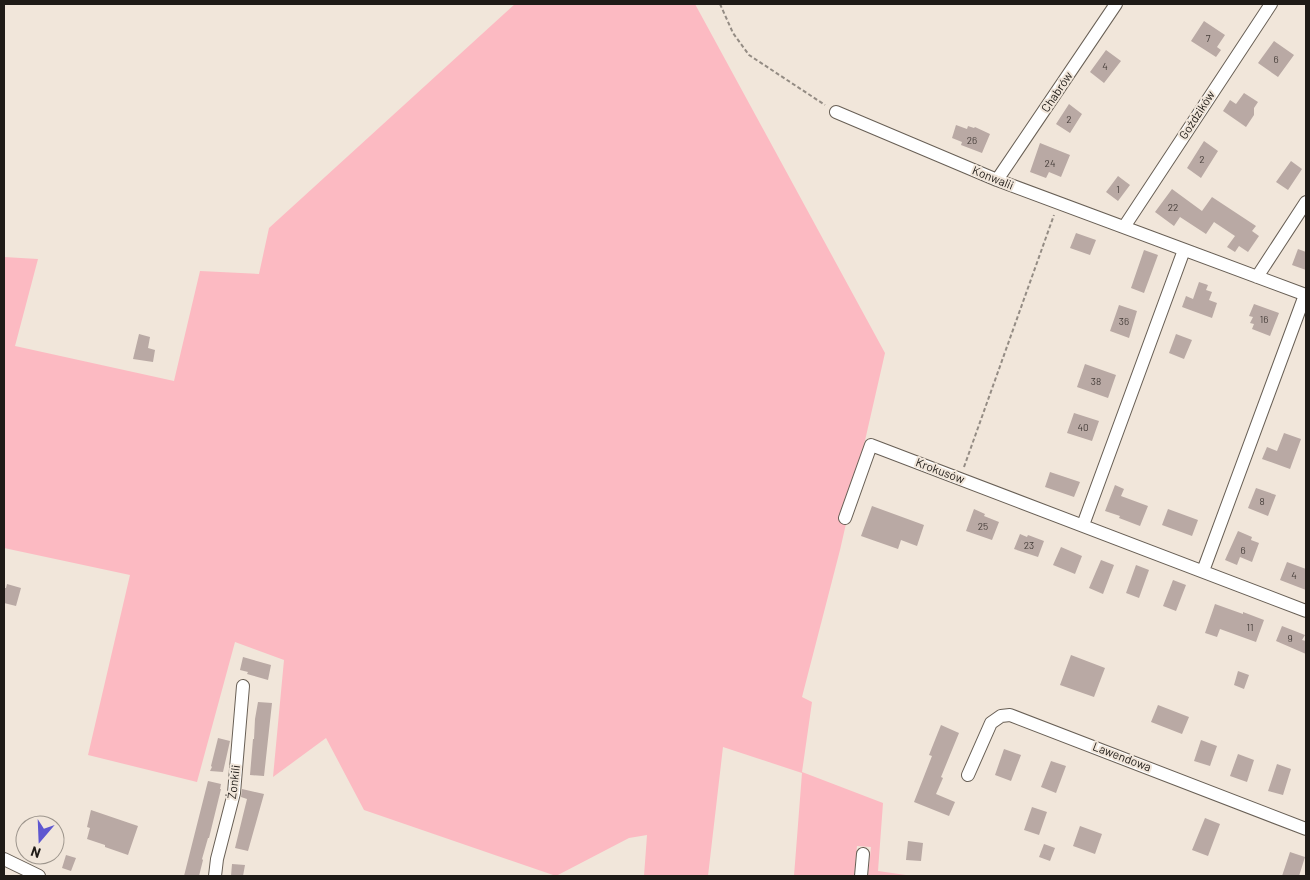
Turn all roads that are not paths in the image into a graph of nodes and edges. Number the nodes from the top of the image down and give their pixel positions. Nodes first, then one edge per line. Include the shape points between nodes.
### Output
1 (1116, 4) edge
2 (1271, 4) edge
3 (836, 112) road end
4 (997, 180) junction
5 (1306, 202) edge
6 (1124, 227) junction
7 (1184, 250) junction
8 (1257, 277) junction
9 (1306, 295) edge
10 (845, 518) dead end
11 (1083, 525) junction
12 (1203, 571) junction
13 (1306, 611) edge
14 (243, 686) dead end
15 (968, 774) dead end
16 (1306, 829) edge
17 (863, 854) dead end
18 (4, 859) edge
19 (40, 876) edge
20 (215, 876) edge
21 (861, 876) edge

1 - 4 street, Chabrów
2 - 6 street, Goździków
3 - 4 street, Konwalii
4 - 6 street, Konwalii
5 - 8 street
6 - 7 street, Konwalii
7 - 8 street, Konwalii
7 - 11 street
8 - 9 street, Konwalii
9 - 12 street
10 - 11 street, Krokusów via 871,445
11 - 12 street, Krokusów
12 - 13 street, Krokusów
14 - 20 street, Żonkili via 234,793
15 - 16 street, Lawendowa via 991,723 1000,716 1010,715
17 - 21 street
18 - 19 street

